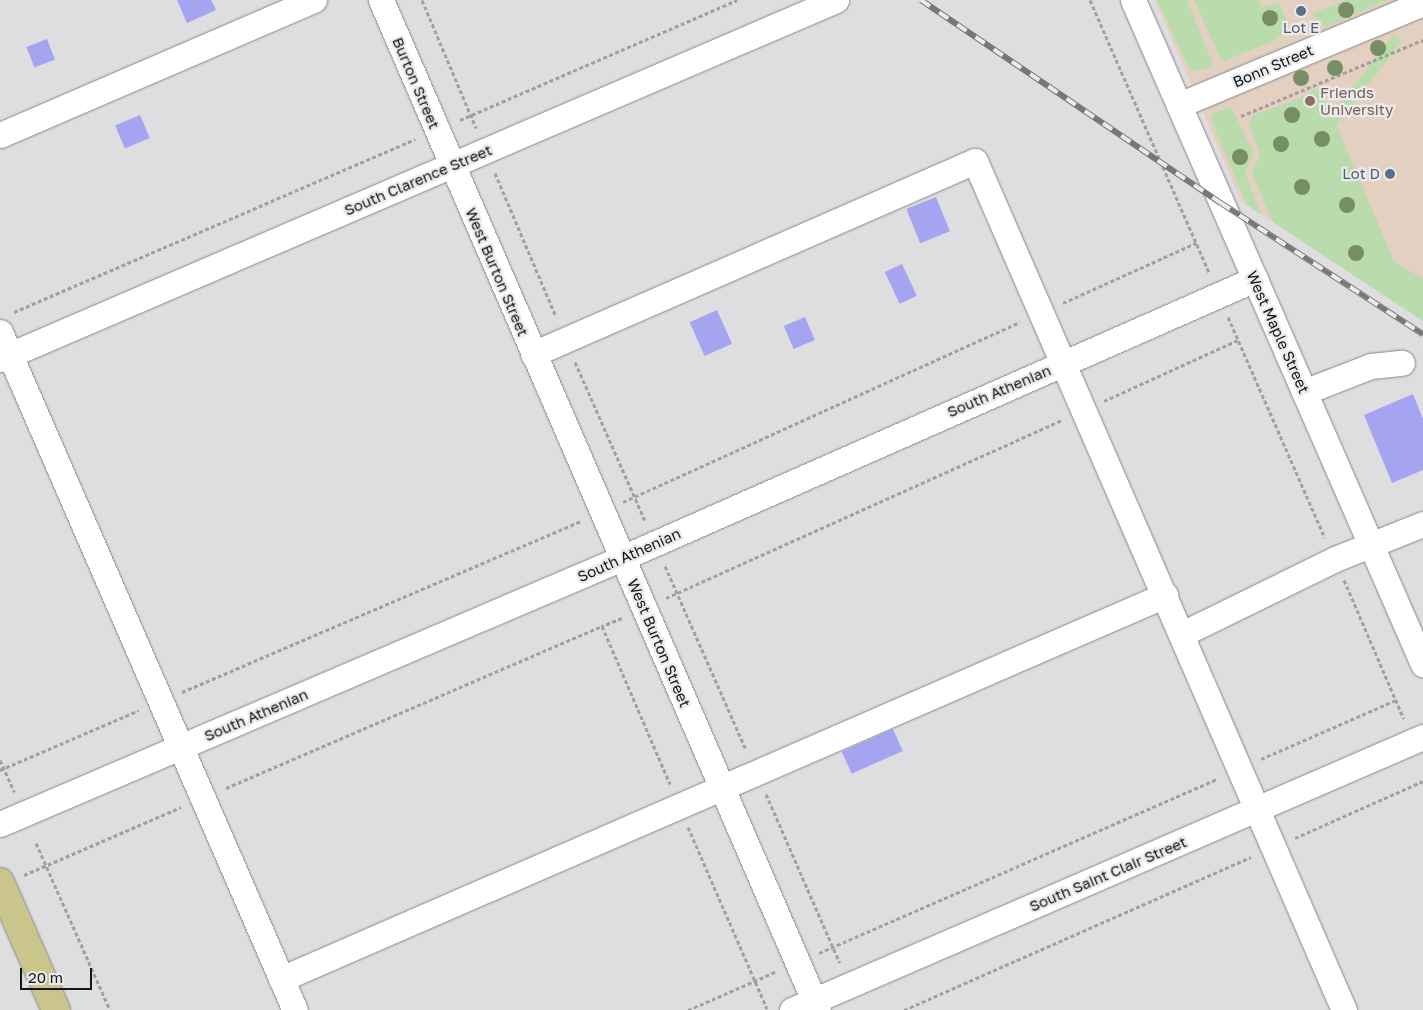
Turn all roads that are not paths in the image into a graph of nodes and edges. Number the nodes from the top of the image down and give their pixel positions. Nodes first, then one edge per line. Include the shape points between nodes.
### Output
1 (314, 0) edge
2 (381, 0) edge
3 (836, 0) edge
4 (1133, 0) edge
5 (1423, 3) edge
6 (1179, 105) junction
7 (0, 135) edge
8 (451, 166) junction
9 (1255, 279) junction
10 (5, 323) edge
11 (533, 354) junction
12 (5, 357) edge
13 (1063, 363) junction
14 (1402, 363) dead end
15 (1304, 392) junction
16 (1423, 524) edge
17 (1370, 544) junction
18 (622, 558) junction
19 (1164, 595) junction
20 (1182, 634) junction
21 (1423, 664) edge
22 (1418, 739) edge
23 (180, 747) junction
24 (722, 789) junction
25 (1258, 809) junction
26 (0, 824) edge
27 (12, 878) edge
28 (281, 979) junction
29 (808, 1007) edge
30 (56, 1010) edge
31 (295, 1010) edge
32 (1344, 1010) edge

1 - 7 street
2 - 8 street, Burton Street
3 - 8 street, South Clarence Street
4 - 6 street, West Maple Street
5 - 6 street, Bonn Street
6 - 9 street, West Maple Street
8 - 11 street, West Burton Street
8 - 12 street, South Clarence Street
9 - 13 street, South Athenian
9 - 15 street, West Maple Street
10 - 12 street
11 - 13 street via 974,161
11 - 18 street, West Burton Street
12 - 23 street
13 - 18 street, South Athenian
13 - 19 street
14 - 15 street via 1371,366
15 - 17 street, West Maple Street
16 - 17 street
17 - 20 street
17 - 21 street, West Maple Street
18 - 23 street, South Athenian
18 - 24 street, West Burton Street
19 - 20 street
19 - 24 street
20 - 25 street
22 - 25 street, South Saint Clair Street
23 - 26 street, South Athenian
23 - 28 street
24 - 28 street
24 - 29 street, West Burton Street via 797,962
25 - 29 street, South Saint Clair Street via 849,985
25 - 32 street
27 - 30 main road
28 - 31 street

